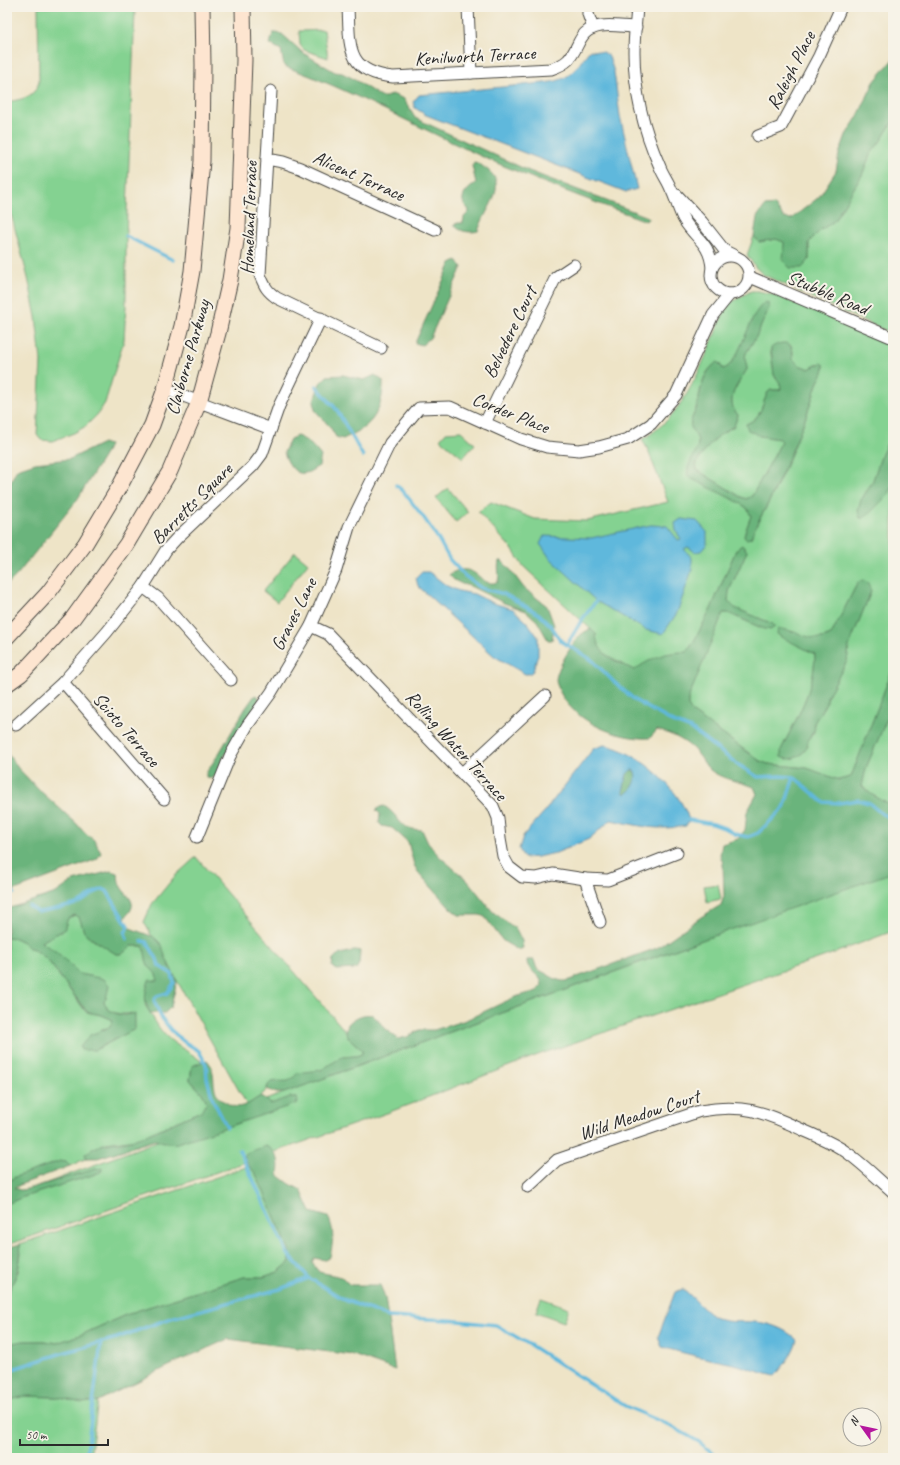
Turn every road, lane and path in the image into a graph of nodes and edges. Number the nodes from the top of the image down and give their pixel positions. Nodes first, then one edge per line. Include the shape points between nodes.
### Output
1 (202, 7) edge
2 (243, 7) edge
3 (348, 7) edge
4 (468, 7) edge
5 (588, 7) edge
6 (637, 7) edge
7 (841, 7) edge
8 (636, 27) junction
9 (593, 28) junction
10 (471, 74) junction
11 (271, 90) dead end
12 (758, 136) dead end
13 (267, 159) junction
14 (672, 190) junction
15 (435, 230) dead end
16 (735, 256) junction
17 (574, 265) dead end
18 (712, 268) junction
19 (750, 277) junction
20 (714, 286) junction
21 (730, 294) junction
22 (712, 315) junction
23 (321, 318) junction
24 (893, 338) edge
25 (381, 348) dead end
26 (165, 389) junction
27 (199, 402) junction
28 (418, 408) joint
29 (485, 423) junction
30 (271, 429) junction
31 (143, 587) junction
32 (310, 626) junction
33 (7, 637) edge
34 (231, 680) dead end
35 (63, 682) junction
36 (7, 684) edge
37 (545, 696) dead end
38 (16, 725) dead end
39 (462, 773) junction
40 (164, 799) dead end
41 (197, 837) dead end
42 (677, 853) dead end
43 (585, 879) junction
44 (600, 922) dead end
45 (528, 1187) dead end
46 (893, 1192) edge

1 - 26 main road, Claiborne Parkway via 202,161 192,271 182,326
2 - 27 main road, Claiborne Parkway via 244,60 238,228 230,280
3 - 10 street, Kenilworth Terrace via 350,46 358,63 366,68 383,76 393,77
4 - 10 street
5 - 9 street
6 - 8 street
7 - 12 street, Raleigh Place via 820,56 781,128
8 - 9 street
8 - 14 street via 634,53 642,118 660,169
9 - 10 street, Kenilworth Terrace via 584,33 568,60 560,66 551,69
11 - 13 street, Homeland Terrace
13 - 15 street, Alicent Terrace via 300,168
13 - 23 street, Homeland Terrace via 260,276 268,292
14 - 16 street via 725,251
14 - 18 street via 684,220 712,258
16 - 18 street via 724,256
16 - 19 street via 745,262
17 - 29 street, Belvedere Court via 556,277
18 - 20 street
19 - 21 street via 741,291
19 - 24 street, Stubble Road
20 - 21 street
20 - 22 street, Corder Place
21 - 22 street, Corder Place
22 - 29 street, Corder Place via 676,395 651,424 628,439 579,450 547,447
23 - 25 street, Homeland Terrace
23 - 30 street, Barretts Square via 279,406
26 - 27 street
26 - 33 main road, Claiborne Parkway via 148,432 121,484 84,544 48,594
27 - 30 street
27 - 36 main road, Claiborne Parkway via 170,471 126,545 73,618 20,674
28 - 29 street, Corder Place via 450,407
28 - 32 street, Graves Lane via 390,443 349,526 336,570
30 - 31 street, Barretts Square via 262,454 253,466 166,550
31 - 34 street via 158,598
31 - 35 street, Barretts Square
32 - 39 street, Rolling Water Terrace via 328,634
32 - 41 street, Graves Lane via 230,756
35 - 38 street, Barretts Square
35 - 40 street, Scioto Terrace
37 - 39 street
39 - 43 street, Rolling Water Terrace via 493,806 498,818 503,856 509,867 522,876 536,878 553,874
42 - 43 street, Rolling Water Terrace via 608,880
43 - 44 street
45 - 46 street, Wild Meadow Court via 557,1160 700,1110 731,1107 755,1110 772,1116 830,1142 848,1153

